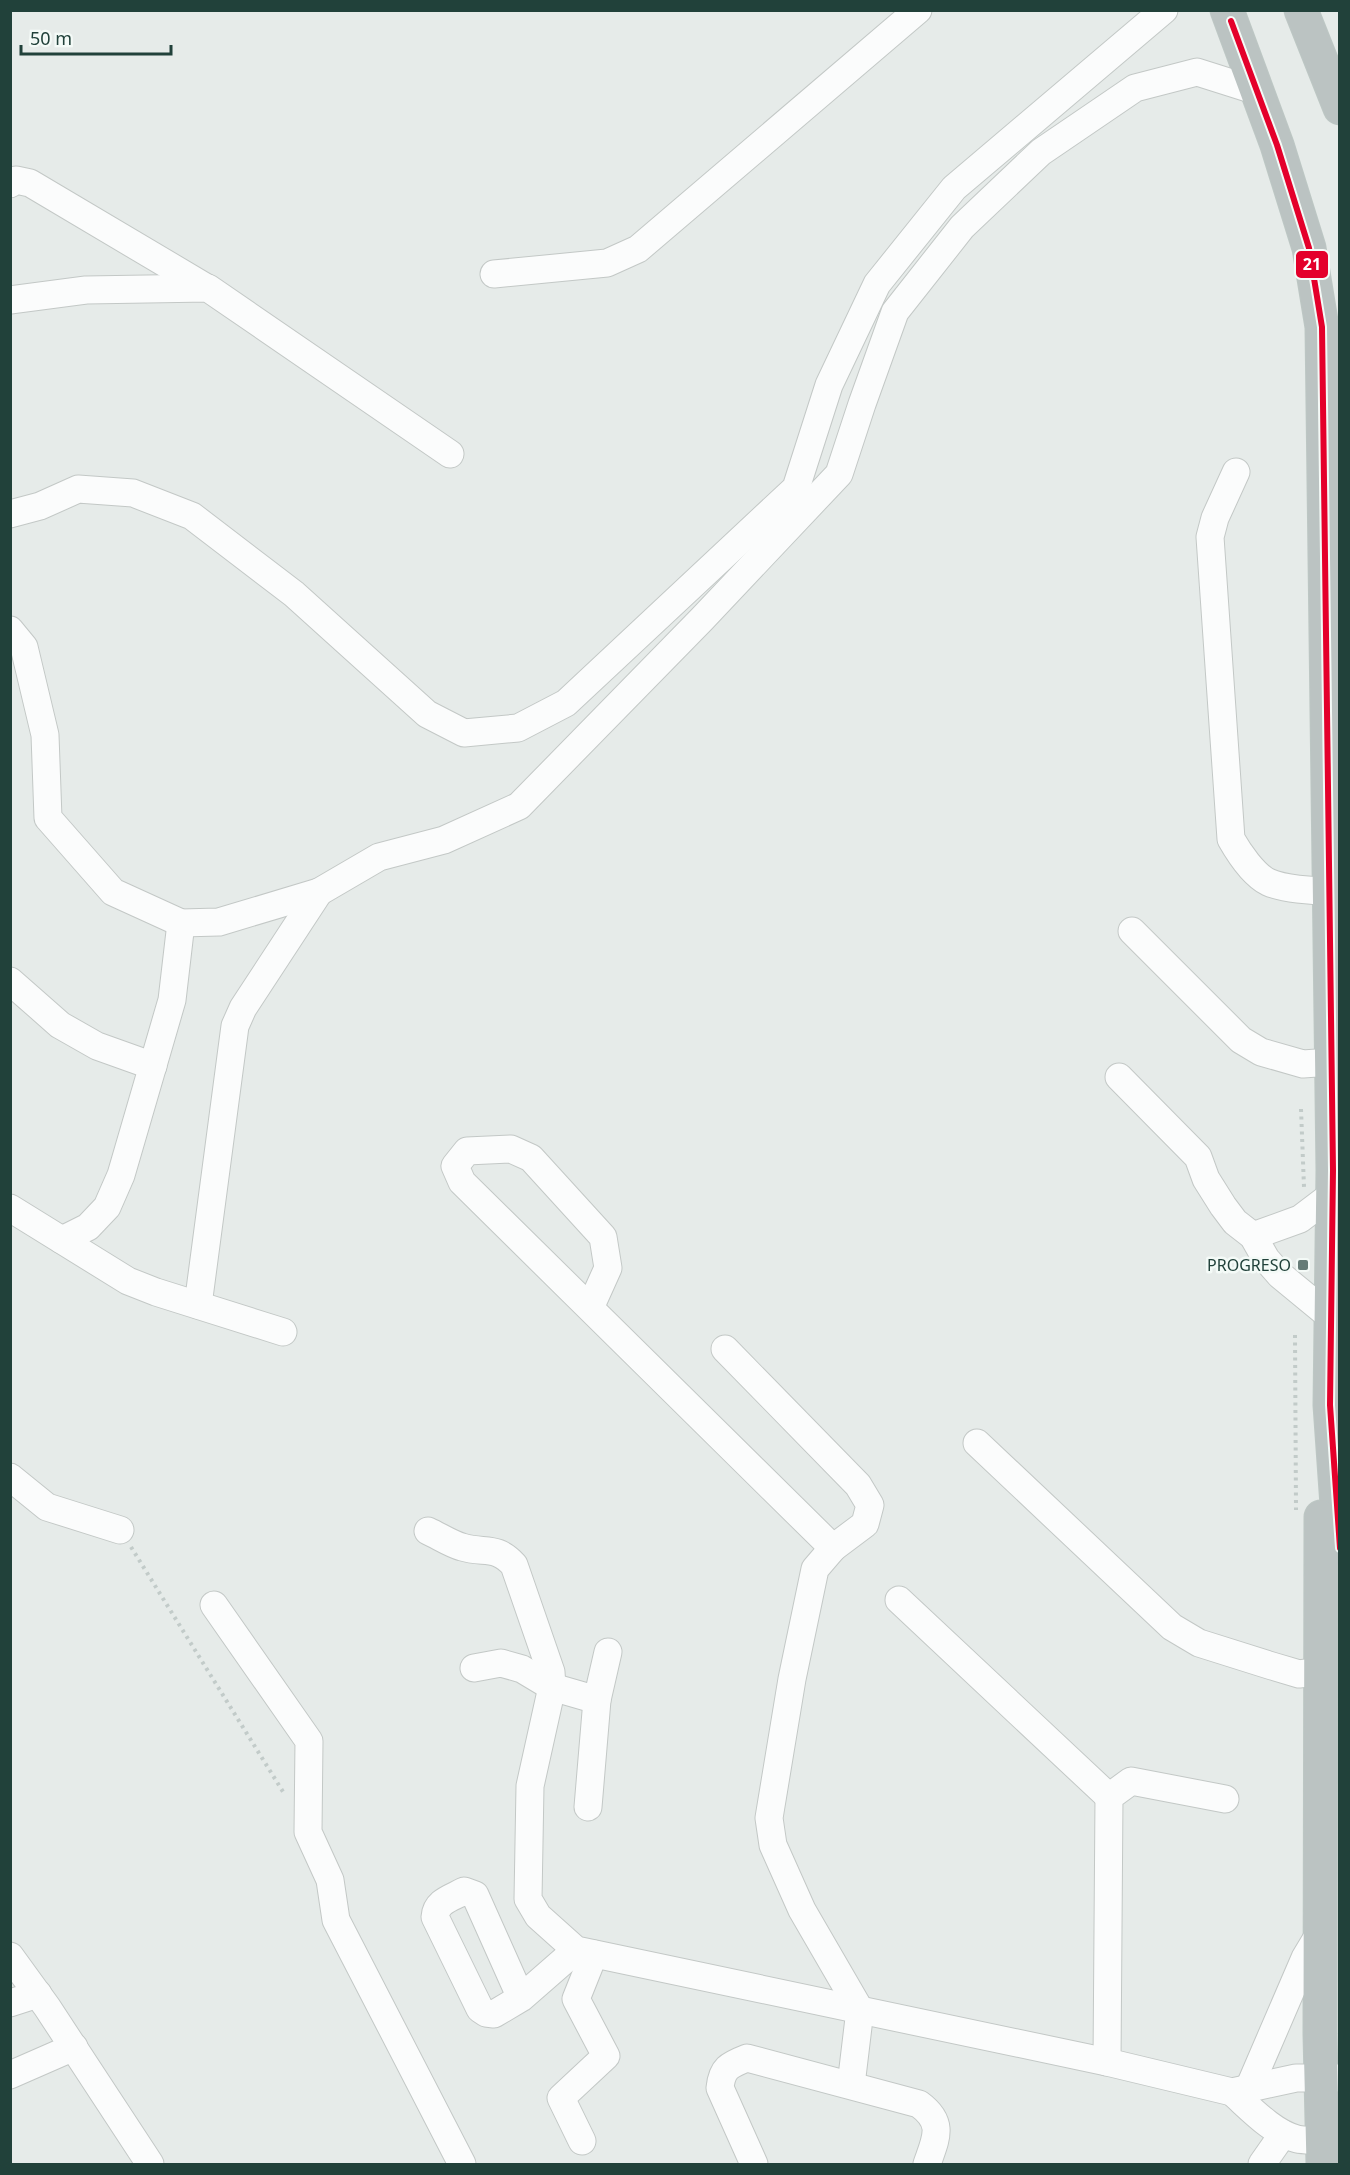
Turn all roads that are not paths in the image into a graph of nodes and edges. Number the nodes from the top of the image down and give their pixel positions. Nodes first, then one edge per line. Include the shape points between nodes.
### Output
1 (918, 10) edge
2 (1164, 10) edge
3 (1227, 10) edge
4 (1301, 10) edge
5 (1257, 91) junction
6 (1340, 108) edge
7 (10, 184) edge
8 (954, 188) junction
9 (980, 210) junction
10 (494, 274) dead end
11 (207, 288) junction
12 (10, 300) edge
13 (844, 355) junction
14 (874, 369) junction
15 (812, 440) junction
16 (846, 453) junction
17 (450, 454) dead end
18 (1236, 472) dead end
19 (10, 513) edge
20 (678, 598) junction
21 (702, 619) junction
22 (10, 630) edge
23 (1329, 891) junction
24 (319, 892) junction
25 (181, 923) junction
26 (1132, 931) dead end
27 (10, 981) edge
28 (1331, 1062) junction
29 (153, 1066) junction
30 (1119, 1077) dead end
31 (1318, 1194) junction
32 (10, 1208) edge
33 (1253, 1236) junction
34 (62, 1240) junction
35 (198, 1305) junction
36 (590, 1308) junction
37 (1331, 1317) junction
38 (283, 1332) dead end
39 (725, 1349) dead end
40 (1330, 1405) junction
41 (977, 1443) dead end
42 (10, 1477) edge
43 (120, 1530) road end
44 (428, 1531) dead end
45 (833, 1548) junction
46 (1340, 1548) edge
47 (899, 1600) dead end
48 (214, 1605) dead end
49 (608, 1652) dead end
50 (474, 1668) dead end
51 (1322, 1671) junction
52 (552, 1687) junction
53 (597, 1700) junction
54 (1109, 1797) junction
55 (1225, 1799) dead end
56 (588, 1807) dead end
57 (1320, 1933) junction
58 (585, 1952) junction
59 (10, 1956) edge
60 (38, 1994) junction
61 (521, 1998) dead end
62 (10, 2002) edge
63 (860, 2010) junction
64 (74, 2047) junction
65 (1330, 2061) edge
66 (1107, 2062) junction
67 (10, 2074) edge
68 (850, 2085) junction
69 (1241, 2090) junction
70 (1283, 2134) junction
71 (582, 2141) dead end
72 (1328, 2147) edge
73 (150, 2164) edge
74 (462, 2164) edge
75 (754, 2164) edge
76 (927, 2164) edge
77 (1262, 2164) edge

1 - 10 street via 638,249 607,263
2 - 8 street
3 - 5 highway
4 - 6 highway
5 - 9 street via 1197,72 1135,88 1041,152
5 - 23 highway via 1309,248 1322,327
7 - 11 street via 16,180 30,183
8 - 9 street
8 - 13 street via 877,284
9 - 14 street via 962,227 896,312
11 - 12 street via 86,291
11 - 17 street
13 - 14 street
13 - 15 street
14 - 16 street
15 - 16 street
15 - 20 street via 796,488
16 - 21 street via 839,474
18 - 23 street via 1210,537 1231,839 1241,857 1268,882 1307,891
19 - 20 street via 40,506 78,489 133,493 192,516 294,594 427,714 464,733 518,728 566,703
20 - 21 street
21 - 24 street via 519,806 444,840 379,857
22 - 25 street via 24,647 45,735 48,818 113,892
23 - 28 highway
24 - 25 street via 219,922
24 - 35 street via 235,1026
25 - 29 street via 172,1000
26 - 28 street via 1241,1040 1261,1052 1303,1064
27 - 29 street via 60,1025 97,1046
28 - 31 highway
29 - 34 street via 121,1176 107,1207 88,1227
30 - 33 street via 1198,1157 1223,1206
31 - 33 street via 1300,1219
31 - 37 highway
32 - 34 street
33 - 37 street via 1280,1275
34 - 35 street via 128,1281
35 - 38 street
36 - 36 street via 608,1268 603,1237 531,1158 511,1149 467,1151 455,1166 462,1182
36 - 45 street
37 - 40 highway
39 - 45 street via 858,1485 870,1505 865,1524
40 - 46 highway
40 - 51 highway via 1321,1488
41 - 51 street via 1172,1627 1199,1642 1299,1674
42 - 43 street via 47,1507
44 - 52 street via 462,1547 493,1550 514,1565 551,1672
45 - 63 street via 815,1569 769,1818 773,1845 802,1910
47 - 54 street
48 - 74 street via 309,1741 308,1832 330,1880 336,1920
49 - 53 street
50 - 52 street via 501,1663 522,1669
51 - 57 highway
52 - 53 street
52 - 58 street via 530,1786 528,1899 538,1916
53 - 56 street
54 - 55 street via 1131,1780
54 - 66 street
57 - 65 highway
57 - 69 street
58 - 61 street
58 - 63 street
58 - 71 street via 576,1999 606,2056 561,2098
59 - 60 street
60 - 62 street
60 - 64 street
63 - 66 street
63 - 68 street
64 - 67 street
64 - 73 street
65 - 69 street via 1289,2079
65 - 72 highway
66 - 69 street
68 - 75 street via 747,2058 732,2064 721,2075 720,2088
68 - 76 street via 919,2104 930,2113 936,2136
69 - 70 street
70 - 72 street
70 - 77 street

